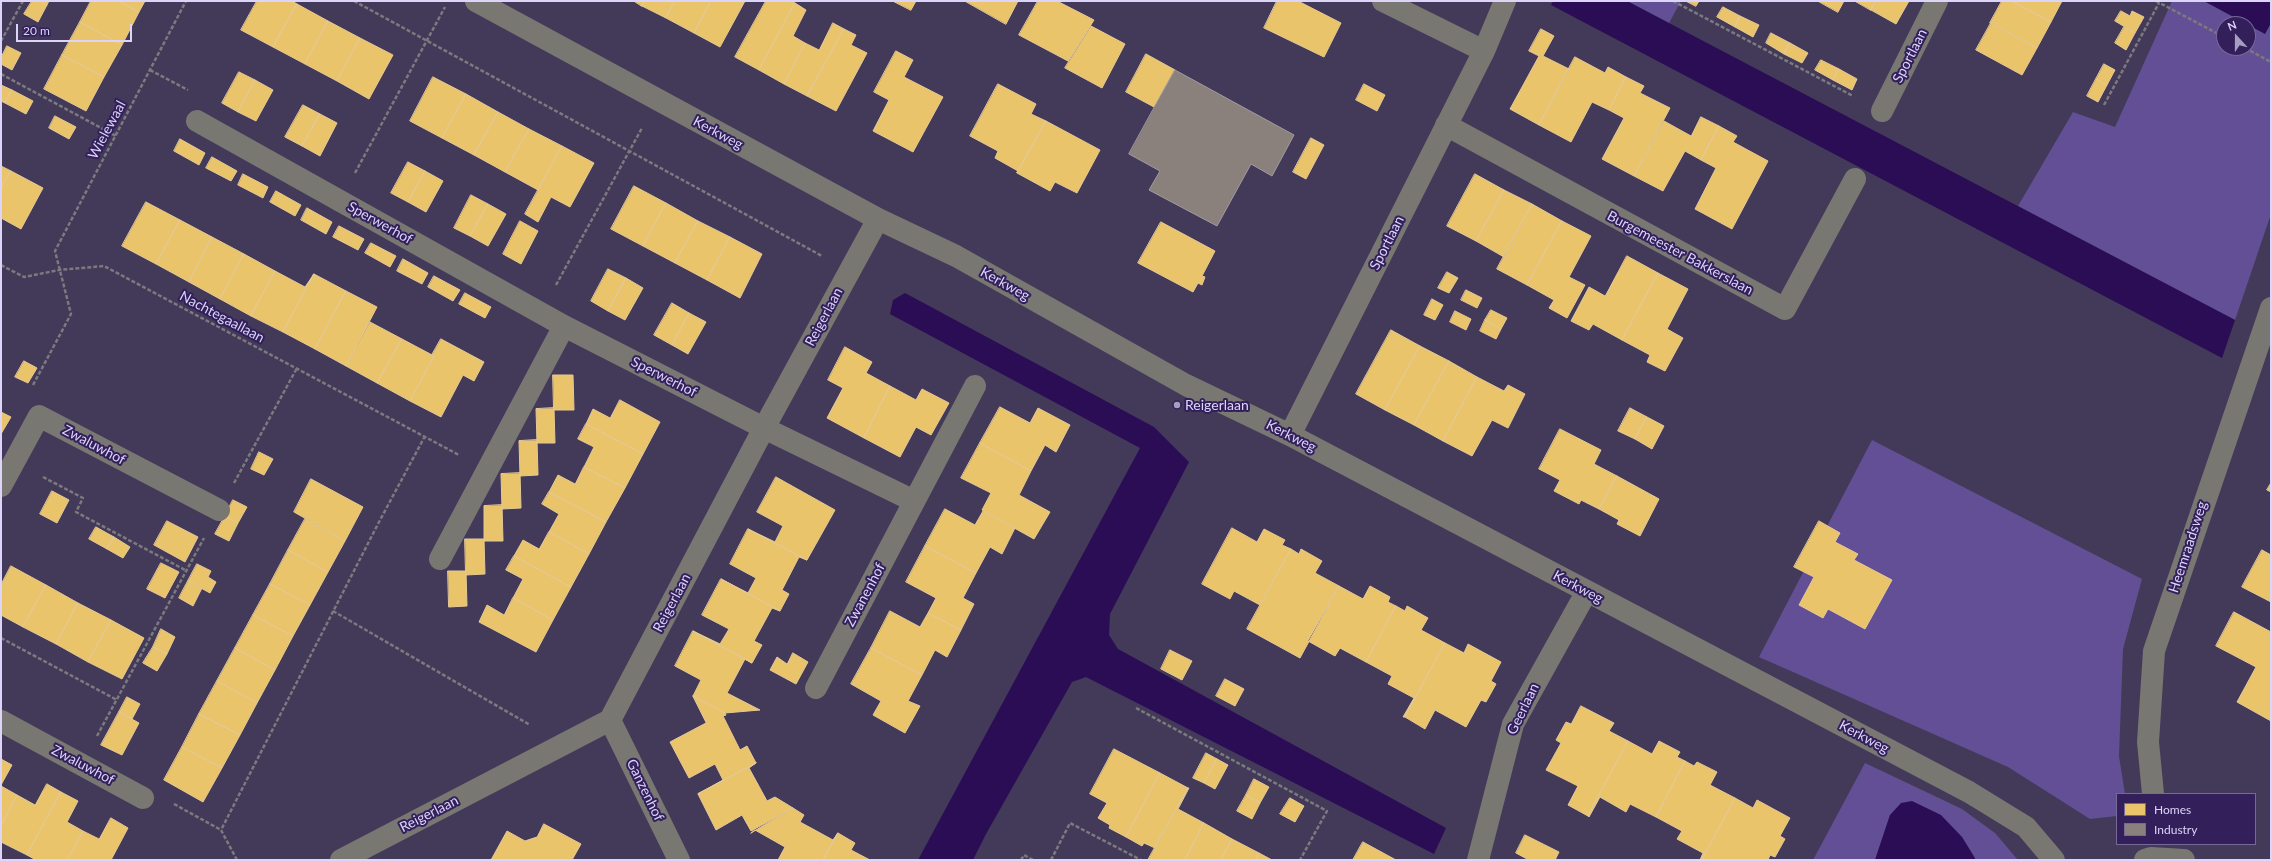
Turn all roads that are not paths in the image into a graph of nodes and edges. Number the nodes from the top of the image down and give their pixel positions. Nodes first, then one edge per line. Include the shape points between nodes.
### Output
1 (476, 1) edge
2 (1383, 1) edge
3 (1505, 1) edge
4 (1937, 1) edge
5 (1484, 51) junction
6 (1882, 111) road end
7 (197, 121) dead end
8 (1446, 126) junction
9 (1855, 179) dead end
10 (878, 219) junction
11 (2271, 308) edge
12 (564, 326) junction
13 (975, 386) dead end
14 (764, 428) junction
15 (1290, 435) junction
16 (1, 486) edge
17 (914, 501) junction
18 (219, 510) road end
19 (440, 559) dead end
20 (1587, 591) junction
21 (816, 688) dead end
22 (610, 720) junction
23 (1, 721) edge
24 (2154, 793) edge
25 (143, 798) road end
26 (2150, 854) edge
27 (341, 860) edge
28 (679, 860) edge
29 (1478, 860) edge
30 (2054, 860) edge
31 (2184, 860) edge

1 - 10 street, Kerkweg
2 - 5 street
3 - 5 street, Sportlaan
4 - 6 street, Sportlaan
5 - 8 street, Sportlaan
7 - 12 street, Sperwerhof
8 - 9 street, Burgemeester Bakkerslaan via 1785,309
8 - 15 street, Sportlaan
10 - 14 street, Reigerlaan
10 - 15 street, Kerkweg via 956,256 1186,385
11 - 24 street, Heemraadsweg via 2154,651 2148,742
12 - 14 street, Sperwerhof
12 - 19 street
13 - 17 street, Zwanenhof
14 - 17 street
14 - 22 street, Reigerlaan
15 - 20 street, Kerkweg
16 - 18 street, Zwaluwhof via 39,416
17 - 21 street, Zwanenhof
20 - 29 street, Geerlaan via 1513,724
20 - 30 street, Kerkweg via 1969,792 2026,827
22 - 27 street, Reigerlaan
22 - 28 street, Ganzenhof
23 - 25 street, Zwaluwhof
26 - 31 street

